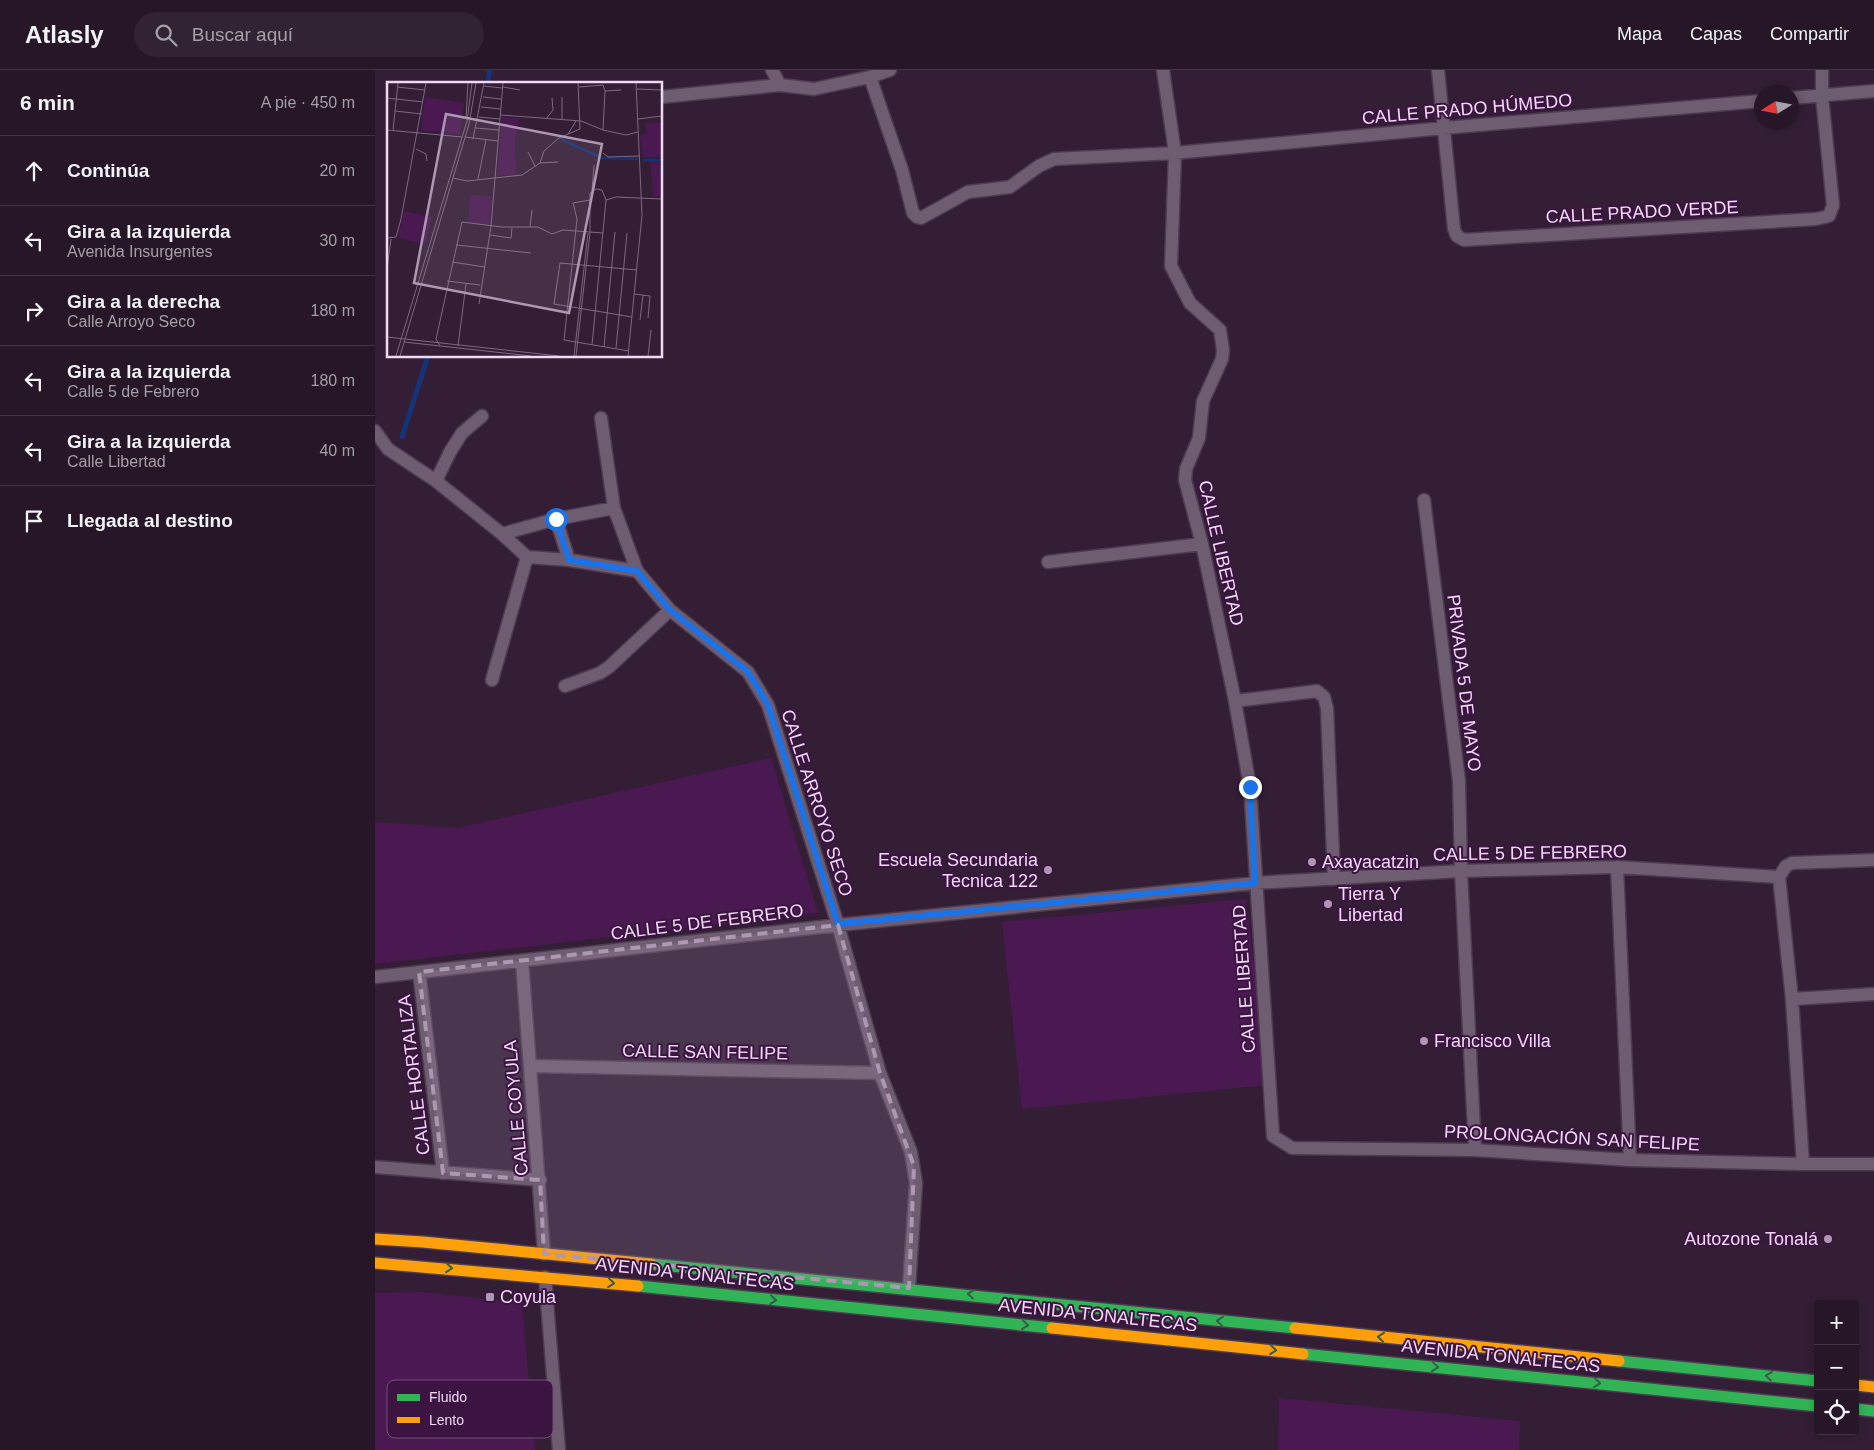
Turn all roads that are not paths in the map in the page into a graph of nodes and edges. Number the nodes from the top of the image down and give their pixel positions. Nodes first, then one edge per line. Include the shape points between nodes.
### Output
1 (771, 70) edge
2 (890, 70) edge
3 (1163, 70) edge
4 (1438, 70) edge
5 (1822, 70) edge
6 (870, 77) junction
7 (780, 84) junction
8 (1874, 91) edge
9 (1822, 96) junction
10 (1799, 97) edge
11 (663, 98) edge
12 (1754, 102) edge
13 (1444, 128) junction
14 (1175, 153) junction
15 (482, 416) dead end
16 (601, 418) dead end
17 (375, 431) edge
18 (436, 481) junction
19 (1424, 500) dead end
20 (614, 508) junction
21 (556, 519) junction
22 (502, 534) junction
23 (1202, 544) junction
24 (527, 557) junction
25 (569, 560) junction
26 (1048, 562) dead end
27 (637, 571) junction
28 (670, 610) junction
29 (492, 680) dead end
30 (565, 686) dead end
31 (1235, 701) junction
32 (1874, 860) edge
33 (1617, 867) junction
34 (1461, 871) junction
35 (1779, 877) junction
36 (1334, 879) junction
37 (1255, 883) junction
38 (838, 924) junction
39 (522, 960) junction
40 (419, 972) junction
41 (375, 977) edge
42 (1874, 994) edge
43 (1792, 999) junction
44 (530, 1066) junction
45 (880, 1073) junction
46 (1273, 1136) joint
47 (1475, 1150) junction
48 (1630, 1160) junction
49 (1803, 1164) junction
50 (1874, 1164) edge
51 (375, 1167) edge
52 (443, 1173) junction
53 (540, 1180) junction
54 (375, 1239) edge
55 (544, 1254) junction
56 (375, 1263) edge
57 (401, 1264) junction
58 (375, 1273) edge
59 (545, 1276) junction
60 (909, 1288) junction
61 (1814, 1381) edge
62 (1859, 1385) edge
63 (1874, 1386) edge
64 (1814, 1406) edge
65 (1859, 1409) edge
66 (1874, 1411) edge
67 (559, 1450) edge

1 - 7 street
2 - 6 street
3 - 14 street
4 - 13 street
5 - 9 street
6 - 7 street via 814,89
6 - 14 street, CALLE PRADO HÚMEDO via 913,213 921,218 968,192 1010,187 1039,166 1055,159
7 - 11 street
8 - 9 street
9 - 10 street
9 - 13 street, CALLE PRADO VERDE via 1833,205 1829,216 1816,219 1464,240 1454,229
12 - 13 street, CALLE PRADO HÚMEDO
13 - 14 street, CALLE PRADO HÚMEDO
14 - 23 street, CALLE LIBERTAD via 1171,266 1190,303 1220,330 1223,350 1203,401 1199,438 1185,469
15 - 18 street via 462,433
16 - 20 street, CALLE ARROYO SECO
17 - 18 street via 388,449
18 - 22 street
19 - 34 street, PRIVADA 5 DE MAYO via 1459,781
20 - 21 street
20 - 27 street, CALLE ARROYO SECO
21 - 22 street
21 - 25 street
22 - 24 street
23 - 26 street
23 - 31 street, CALLE LIBERTAD
24 - 25 street
24 - 29 street
25 - 27 street
27 - 28 street, CALLE ARROYO SECO
28 - 30 street via 609,668
28 - 38 street, CALLE ARROYO SECO via 748,672 768,705
31 - 36 street via 1317,691 1324,697
31 - 37 street, CALLE LIBERTAD via 1250,787
32 - 35 street via 1792,863
33 - 34 street, CALLE 5 DE FEBRERO
33 - 35 street, CALLE 5 DE FEBRERO
33 - 48 street
34 - 36 street, CALLE 5 DE FEBRERO
34 - 47 street, PRIVADA 5 DE MAYO
35 - 43 street
36 - 37 street, CALLE 5 DE FEBRERO
37 - 38 street, CALLE 5 DE FEBRERO
37 - 46 street, CALLE LIBERTAD
38 - 39 street, CALLE 5 DE FEBRERO
38 - 45 street, CALLE ARROYO SECO
39 - 40 street, CALLE 5 DE FEBRERO
39 - 44 street, CALLE COYULA
40 - 41 street, CALLE 5 DE FEBRERO
40 - 52 street, CALLE HORTALIZA
42 - 43 street
43 - 49 street
44 - 45 street, CALLE SAN FELIPE
44 - 53 street, CALLE COYULA
45 - 60 street, CALLE ARROYO SECO via 914,1166 916,1183
46 - 47 street, PROLONGACIÓN SAN FELIPE via 1291,1148
47 - 48 street, PROLONGACIÓN SAN FELIPE
48 - 49 street, PROLONGACIÓN SAN FELIPE
49 - 50 street, PROLONGACIÓN SAN FELIPE
51 - 52 street
52 - 53 street
53 - 55 street, CALLE COYULA
54 - 55 main road, AVENIDA TONALTECAS
55 - 60 main road, AVENIDA TONALTECAS
56 - 57 main road, AVENIDA TONALTECAS
57 - 58 main road
57 -> 59 main road, AVENIDA TONALTECAS
59 -> 64 main road, AVENIDA TONALTECAS
59 - 67 street
61 -> 60 main road, AVENIDA TONALTECAS
62 - 63 main road
65 - 66 main road

